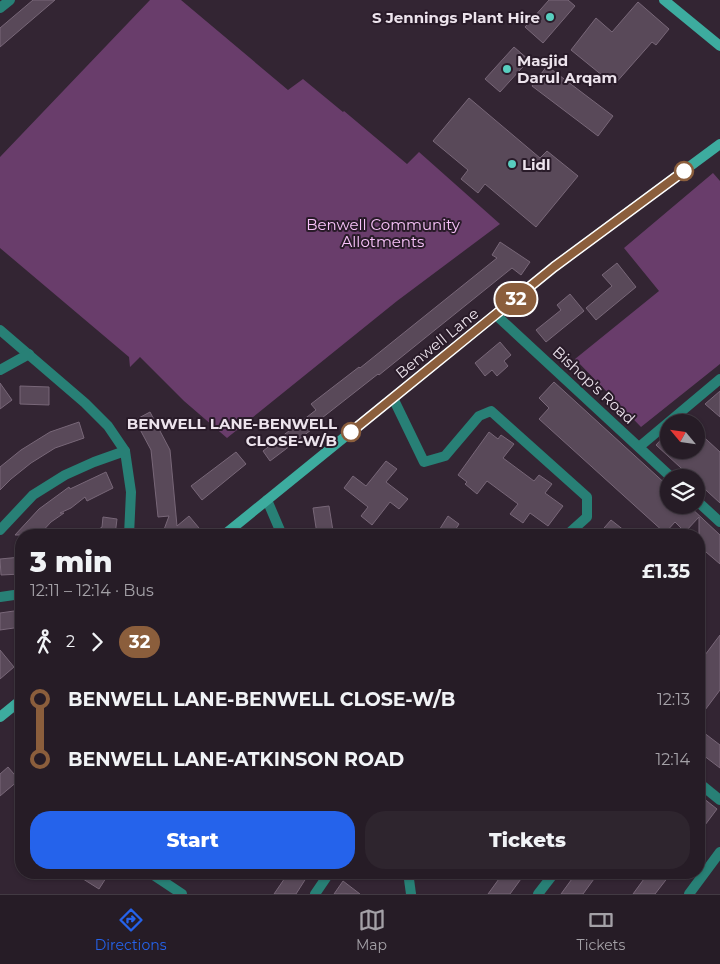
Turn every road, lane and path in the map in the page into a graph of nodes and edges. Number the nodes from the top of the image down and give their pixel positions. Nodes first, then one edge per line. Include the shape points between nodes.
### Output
1 (10, 0) edge
2 (664, 0) edge
3 (0, 8) edge
4 (720, 46) edge
5 (720, 144) edge
6 (496, 315) junction
7 (0, 330) edge
8 (28, 354) junction
9 (0, 370) edge
10 (720, 379) edge
11 (393, 398) junction
12 (639, 447) junction
13 (125, 451) junction
14 (662, 469) edge
15 (267, 500) junction
16 (705, 508) edge
17 (720, 522) edge
18 (129, 529) edge
19 (231, 529) edge
20 (279, 529) edge
21 (574, 529) edge
22 (0, 530) edge
23 (15, 595) edge
24 (0, 597) edge
25 (15, 704) edge
26 (0, 717) edge
27 (705, 788) edge
28 (720, 800) edge
29 (720, 852) edge
30 (705, 872) edge
31 (160, 879) edge
32 (325, 879) edge
33 (409, 879) edge
34 (549, 879) edge
35 (700, 879) edge
36 (182, 894) edge
37 (315, 894) edge
38 (411, 894) edge
39 (538, 894) edge
40 (689, 894) edge

1 - 3 street
2 - 4 main road
5 - 6 main road, Benwell Lane via 554,267
6 - 11 main road, Benwell Lane
6 - 12 street, Bishop's Road
7 - 8 street
8 - 9 street
8 - 13 street via 108,426
10 - 12 street
11 - 15 main road, Benwell Lane
11 - 21 street via 424,462 445,456 479,416 491,411 587,497 587,517
12 - 14 street, Bishop's Road
13 - 18 street via 131,492
13 - 22 street via 65,475 33,494
15 - 19 main road, Benwell Lane
15 - 20 street
16 - 17 street
23 - 24 street
25 - 26 main road
27 - 28 street
29 - 30 street
31 - 36 street
32 - 37 street
33 - 38 street
34 - 39 street
35 - 40 street

